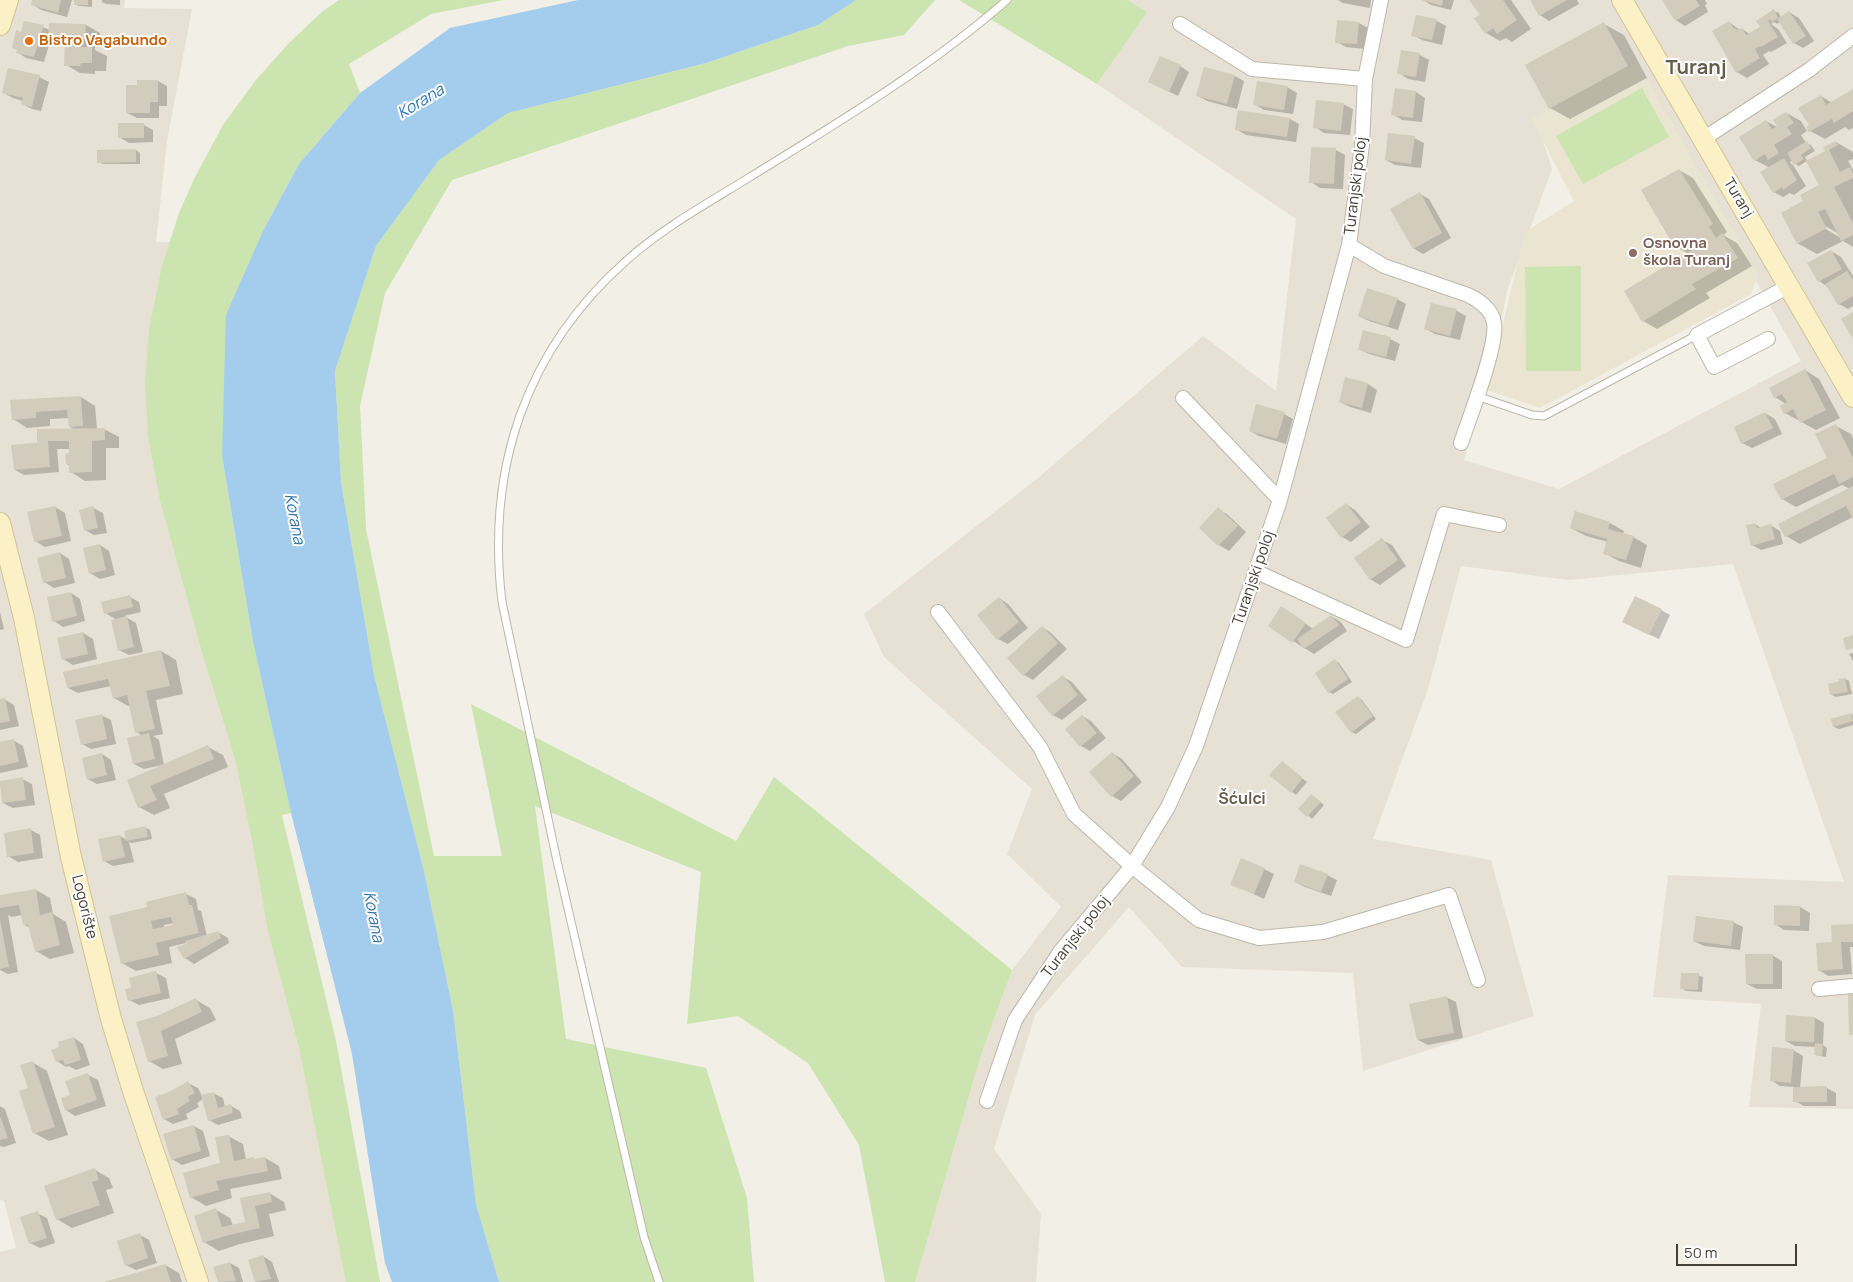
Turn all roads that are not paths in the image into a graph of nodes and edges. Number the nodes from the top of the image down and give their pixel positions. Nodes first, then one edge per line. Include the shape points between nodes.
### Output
1 (8, 0) edge
2 (1007, 0) edge
3 (1381, 0) edge
4 (1622, 0) edge
5 (1180, 24) dead end
6 (0, 26) edge
7 (1853, 36) edge
8 (1365, 80) junction
9 (1703, 139) junction
10 (1349, 245) junction
11 (1790, 286) junction
12 (1697, 335) junction
13 (1768, 339) dead end
14 (1477, 396) junction
15 (1853, 397) edge
16 (1183, 398) dead end
17 (1461, 443) dead end
18 (1280, 500) junction
19 (0, 523) edge
20 (1499, 525) dead end
21 (1257, 572) junction
22 (938, 612) dead end
23 (1132, 866) junction
24 (1478, 980) dead end
25 (1853, 986) edge
26 (1819, 989) dead end
27 (987, 1101) dead end
28 (198, 1282) edge
29 (659, 1282) edge

1 - 6 main road
2 - 29 lane via 888,91 674,225 628,259 588,299 554,345 528,396 508,453 499,512 498,562 502,602 559,871 644,1237
3 - 8 street, Turanjski poloj
4 - 9 main road, Turanj
5 - 8 street via 1252,69
7 - 9 street via 1809,70
8 - 10 street, Turanjski poloj via 1362,146
9 - 11 main road, Turanj
10 - 14 street via 1384,266 1468,295 1489,310 1494,322 1494,335
10 - 18 street, Turanjski poloj
11 - 12 street
11 - 15 main road, Turanj
12 - 13 street via 1714,367
12 - 14 lane via 1544,416
14 - 17 street
16 - 18 street
18 - 21 street, Turanjski poloj
19 - 28 main road, Logorište via 24,618 72,857 111,1019
20 - 21 street via 1444,514 1406,640
21 - 23 street, Turanjski poloj via 1196,746 1168,807
22 - 23 street via 1040,747 1074,814
23 - 24 street via 1199,920 1259,938 1323,932 1449,895
23 - 27 street, Turanjski poloj via 1060,952 1015,1020
25 - 26 street

